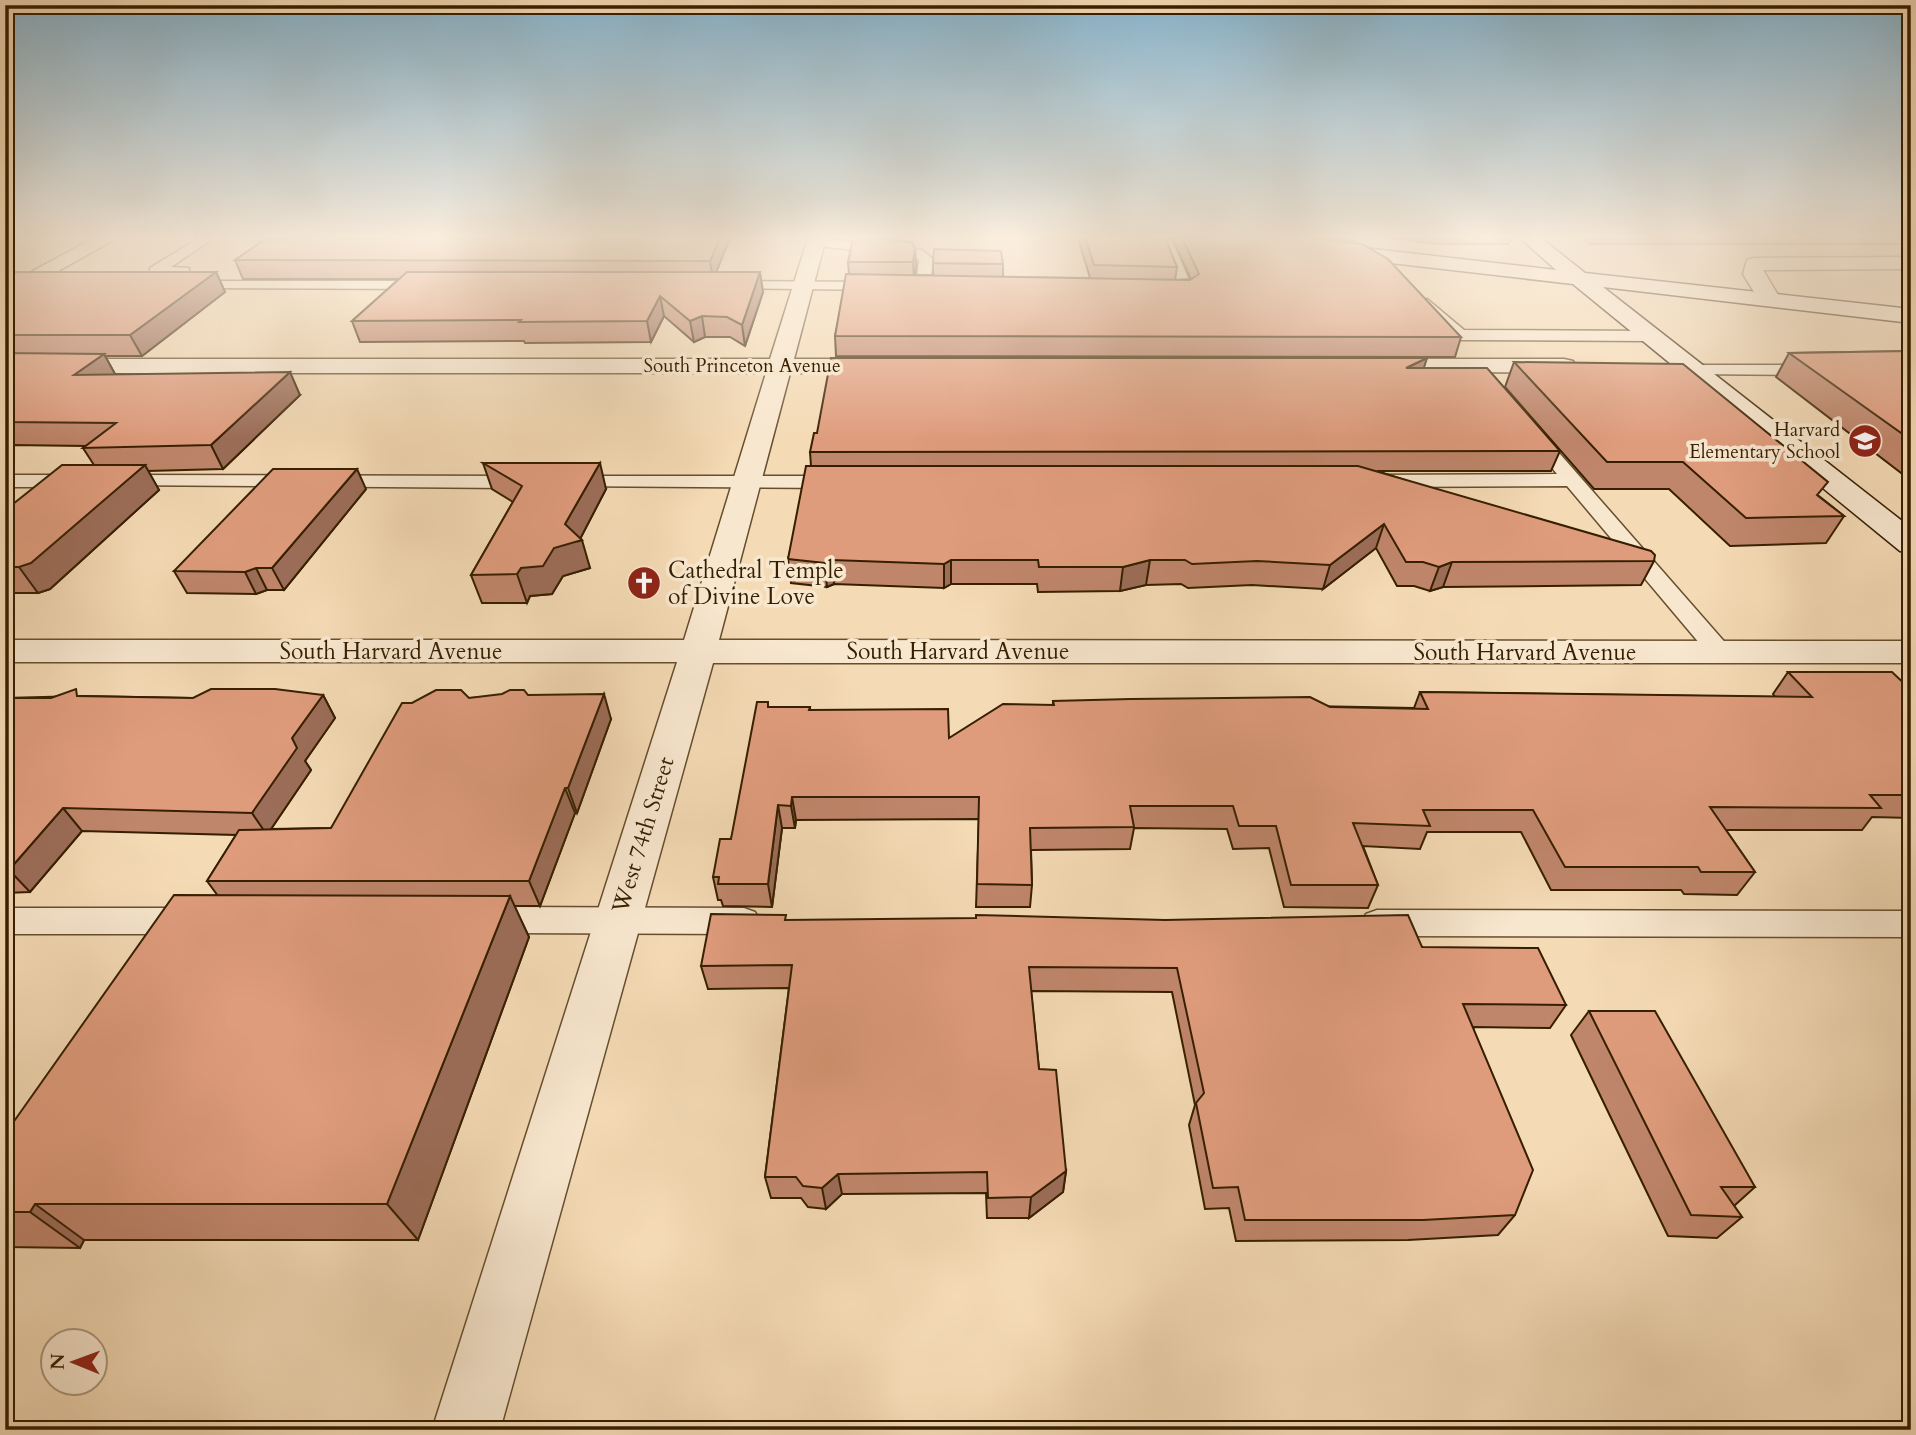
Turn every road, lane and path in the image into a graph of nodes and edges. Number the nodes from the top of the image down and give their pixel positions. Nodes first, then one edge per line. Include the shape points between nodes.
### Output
1 (797, 305) edge
2 (1429, 305) edge
3 (1611, 305) edge
4 (1814, 305) edge
5 (1911, 316) edge
6 (1650, 336) junction
7 (5, 366) edge
8 (780, 366) junction
9 (906, 366) edge
10 (1350, 366) edge
11 (1581, 366) edge
12 (1648, 366) edge
13 (1690, 368) junction
14 (1829, 370) edge
15 (1523, 423) edge
16 (1573, 480) junction
17 (5, 481) edge
18 (1351, 481) edge
19 (746, 482) junction
20 (852, 482) edge
21 (1903, 532) edge
22 (5, 651) edge
23 (698, 651) junction
24 (1720, 652) junction
25 (1911, 652) edge
26 (458, 920) edge
27 (618, 920) junction
28 (5, 921) edge
29 (225, 921) edge
30 (769, 921) edge
31 (1354, 922) edge
32 (1911, 924) edge
33 (466, 1430) edge

1 - 8 street, West 74th Street
2 - 6 lane via 1460,335
3 - 6 street
4 - 5 street
6 - 13 street
7 - 8 street, South Princeton Avenue
8 - 9 street, South Princeton Avenue
8 - 19 street, West 74th Street
10 - 11 street via 1482,375
12 - 13 street
13 - 14 lane
13 - 21 street
15 - 16 lane
16 - 18 lane
16 - 24 lane
17 - 19 lane
19 - 20 lane
19 - 23 street, West 74th Street
22 - 23 street, South Harvard Avenue
23 - 24 street, South Harvard Avenue
23 - 27 street, West 74th Street
24 - 25 street, South Harvard Avenue
26 - 27 lane
27 - 30 lane
27 - 33 street, West 74th Street
28 - 29 lane
31 - 32 lane

